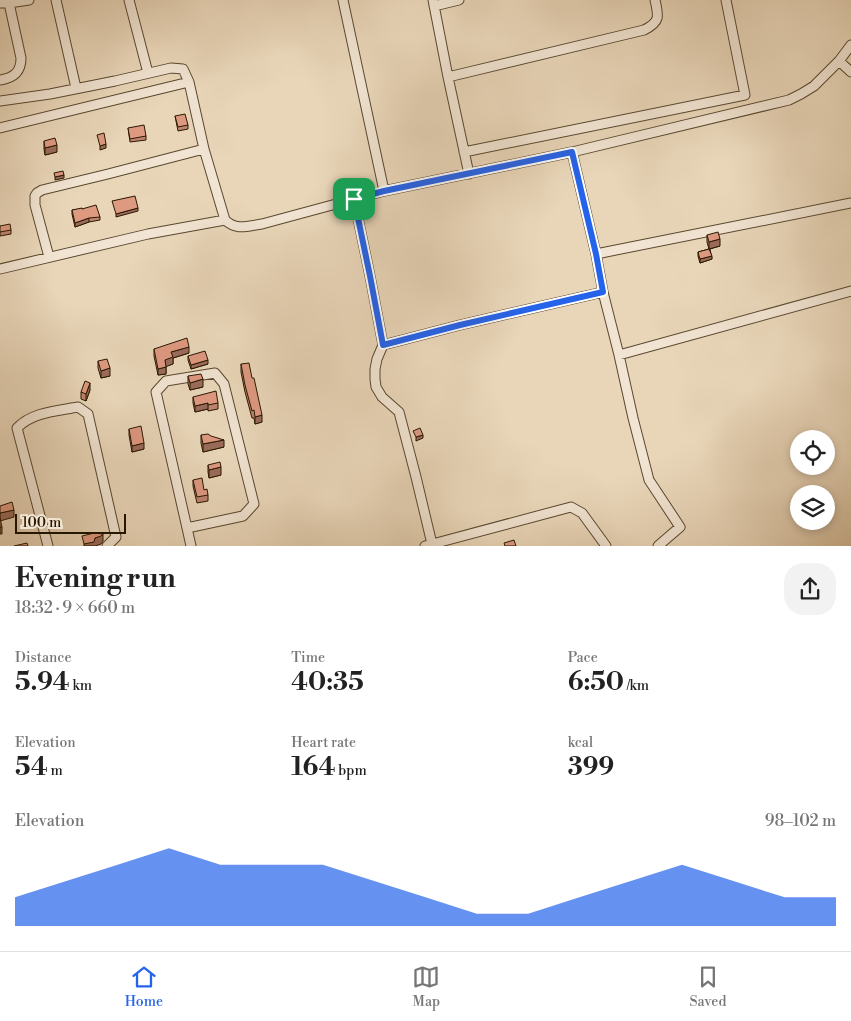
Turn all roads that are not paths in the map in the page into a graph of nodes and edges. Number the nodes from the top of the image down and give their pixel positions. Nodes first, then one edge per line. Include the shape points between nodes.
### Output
1 (29, 0) edge
2 (56, 0) edge
3 (129, 0) edge
4 (343, 0) edge
5 (459, 0) edge
6 (655, 0) edge
7 (726, 0) edge
8 (5, 3) edge
9 (433, 3) edge
10 (851, 45) edge
11 (839, 61) junction
12 (851, 72) edge
13 (148, 73) junction
14 (448, 77) junction
15 (0, 80) edge
16 (189, 82) junction
17 (76, 88) junction
18 (0, 101) edge
19 (0, 128) edge
20 (204, 149) junction
21 (464, 152) junction
22 (572, 152) junction
23 (470, 174) junction
24 (384, 191) junction
25 (354, 199) junction
26 (851, 202) edge
27 (224, 220) junction
28 (596, 254) junction
29 (49, 257) junction
30 (0, 269) edge
31 (851, 291) edge
32 (603, 292) junction
33 (383, 345) junction
34 (619, 355) junction
35 (187, 528) junction
36 (428, 545) edge
37 (48, 546) edge
38 (108, 546) edge
39 (191, 546) edge
40 (606, 546) edge
41 (658, 546) edge

1 - 8 street
2 - 17 street
3 - 13 street
4 - 24 street
5 - 9 street
6 - 14 street via 656,22 644,30
7 - 21 street via 745,95
8 - 15 street via 21,65 18,72
9 - 14 street
10 - 11 street
11 - 12 street
11 - 22 street via 814,86 789,100
13 - 16 street via 183,69
13 - 17 street
14 - 21 street
16 - 19 street
16 - 20 street
17 - 18 street
20 - 27 street
20 - 29 street via 42,190 35,196 35,205
21 - 23 street
22 - 23 street
22 - 28 street
23 - 24 street
24 - 25 street
25 - 27 street via 262,224 234,227
25 - 33 street
26 - 28 street
27 - 29 street
28 - 32 street
29 - 30 street
31 - 34 street
32 - 33 street
32 - 34 street
33 - 36 street via 377,359 376,388 399,412 416,477
34 - 41 street via 649,480 680,527
35 - 35 street via 156,392 166,381 215,373 224,384 254,504 243,516
35 - 39 street
36 - 40 street via 572,508 582,513
37 - 38 street via 17,428 24,421 45,413 78,407 88,414 116,537

